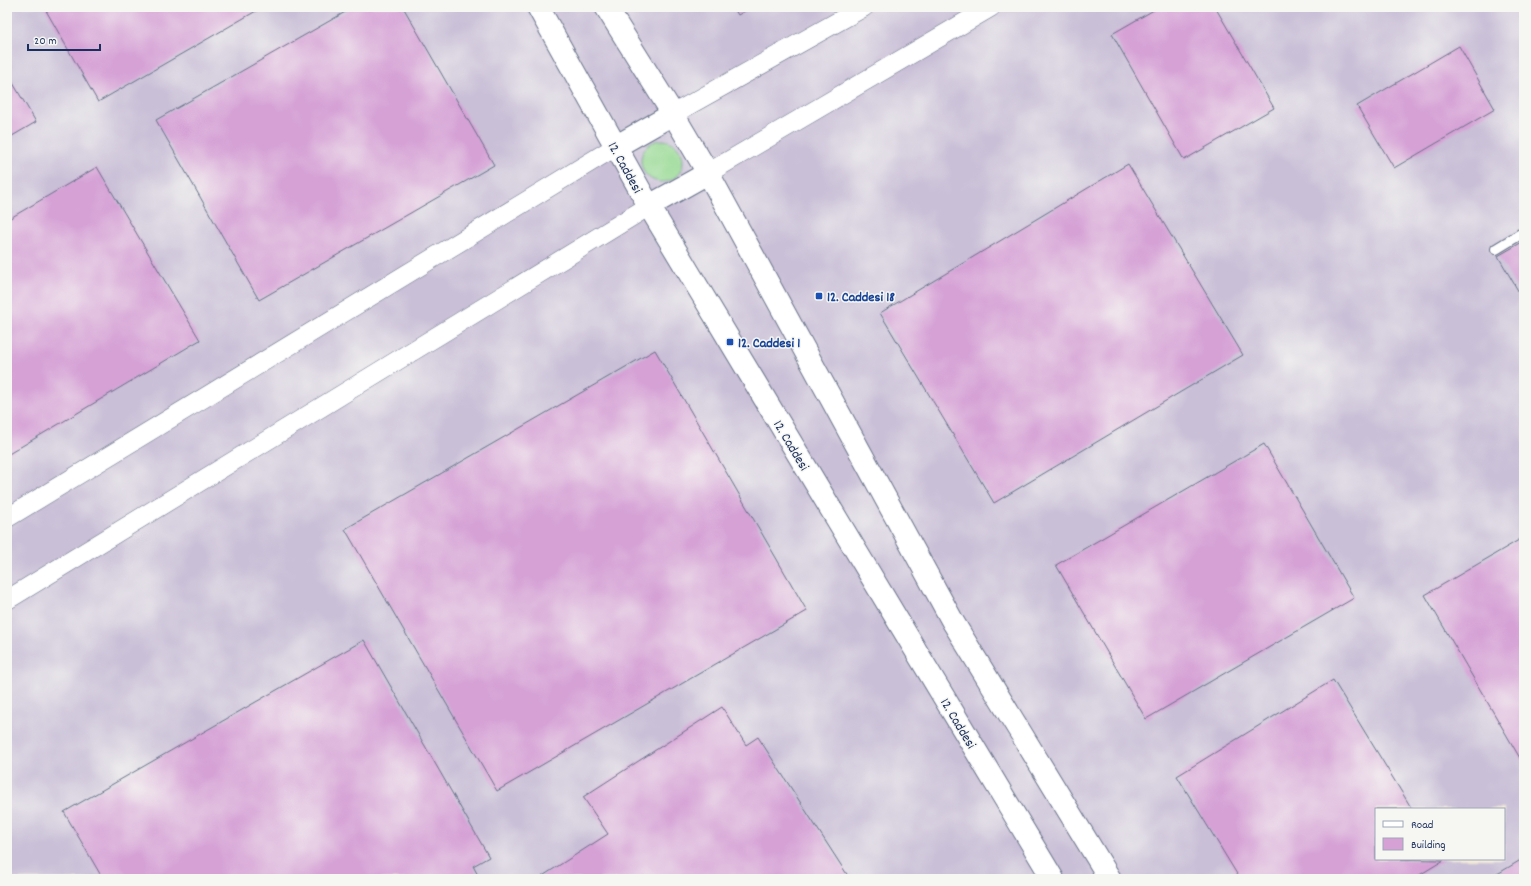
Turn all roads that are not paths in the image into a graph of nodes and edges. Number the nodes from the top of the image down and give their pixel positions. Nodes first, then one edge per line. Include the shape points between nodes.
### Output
1 (538, 7) edge
2 (606, 7) edge
3 (864, 7) edge
4 (991, 7) edge
5 (673, 114) junction
6 (615, 147) junction
7 (708, 173) junction
8 (649, 206) junction
9 (1524, 232) edge
10 (1496, 249) dead end
11 (7, 518) edge
12 (7, 600) edge
13 (1053, 879) edge
14 (1110, 879) edge

1 - 6 street, 12. Caddesi
2 - 5 street
3 - 5 street
4 - 7 street
5 - 6 street
5 - 7 street
6 - 8 street, 12. Caddesi
6 - 11 street
7 - 8 street
7 - 14 street via 953,622
8 - 12 street
8 - 13 street, 12. Caddesi
9 - 10 lane

